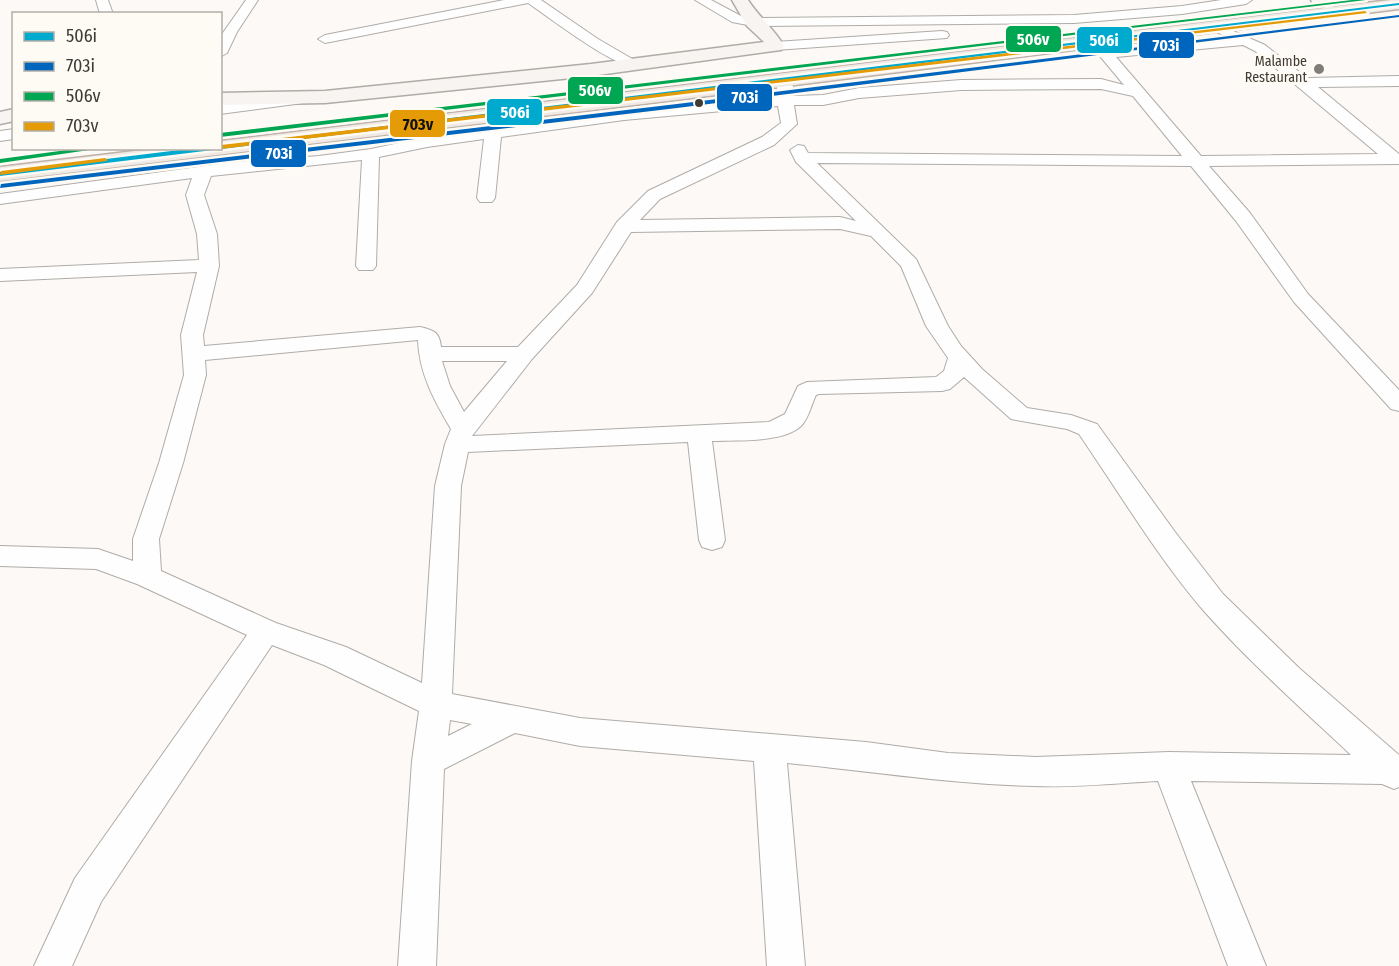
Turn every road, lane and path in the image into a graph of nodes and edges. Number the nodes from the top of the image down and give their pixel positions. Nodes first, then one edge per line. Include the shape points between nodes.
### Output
1 (252, 0) edge
2 (524, 0) edge
3 (532, 0) edge
4 (701, 0) edge
5 (740, 0) edge
6 (1246, 0) edge
7 (1364, 0) edge
8 (1324, 2) edge
9 (1208, 3) edge
10 (1064, 4) dead end
11 (1399, 4) edge
12 (1074, 19) junction
13 (1054, 20) junction
14 (753, 22) junction
15 (1215, 27) junction
16 (325, 39) dead end
17 (1247, 41) junction
18 (1100, 42) junction
19 (775, 46) junction
20 (222, 49) edge
21 (634, 64) junction
22 (1121, 73) junction
23 (1399, 81) edge
24 (786, 83) junction
25 (1302, 83) junction
26 (1101, 84) junction
27 (1135, 92) junction
28 (325, 97) junction
29 (222, 99) edge
30 (222, 109) edge
31 (789, 124) junction
32 (494, 134) junction
33 (222, 135) edge
34 (222, 146) edge
35 (95, 150) edge
36 (188, 150) edge
37 (371, 154) junction
38 (801, 158) junction
39 (1396, 159) edge
40 (1194, 161) junction
41 (1, 171) edge
42 (203, 172) junction
43 (486, 198) dead end
44 (0, 199) edge
45 (624, 226) junction
46 (878, 232) junction
47 (209, 266) junction
48 (366, 266) dead end
49 (4, 281) edge
50 (193, 354) junction
51 (429, 354) junction
52 (524, 354) junction
53 (959, 357) junction
54 (985, 383) junction
55 (942, 384) junction
56 (1399, 404) edge
57 (699, 435) junction
58 (460, 436) junction
59 (146, 539) junction
60 (712, 540) dead end
61 (0, 556) edge
62 (99, 559) junction
63 (147, 577) junction
64 (266, 631) junction
65 (436, 704) junction
66 (515, 718) junction
67 (769, 748) junction
68 (428, 760) junction
69 (1169, 766) junction
70 (1395, 772) edge
71 (53, 966) edge
72 (417, 966) edge
73 (786, 966) edge
74 (1247, 966) edge

1 - 20 street
2 - 16 street
3 - 21 street
4 - 14 street via 737,19
5 - 14 street
6 - 9 street
7 - 8 main road
8 - 18 main road
9 - 12 street
10 - 12 street
11 - 15 main road
12 - 13 street
12 - 18 street
13 - 14 street
13 - 19 street via 986,30
14 - 19 street via 770,36
15 - 17 street
15 - 18 main road
17 - 18 street
17 - 25 street
18 - 22 street
18 - 24 main road
19 - 21 street
19 - 24 street
21 - 28 street
22 - 26 street
22 - 27 street
23 - 25 street
24 - 26 street via 823,100 937,86
24 - 31 street
24 - 32 street via 634,113
24 - 33 main road
24 - 34 main road
25 - 39 street
26 - 27 street
27 - 40 street
28 - 29 street
28 - 30 street
31 - 38 street
31 - 45 street via 768,141 654,195
32 - 37 street
32 - 43 street
35 - 41 main road
36 - 41 main road
37 - 42 street
37 - 48 street
38 - 40 street
38 - 46 street
39 - 40 street
40 - 56 street via 1243,217 1301,298
42 - 44 street
42 - 47 street via 195,195 207,234
45 - 46 street via 840,223
45 - 52 street via 585,289
46 - 53 street via 909,263 921,282 935,324
47 - 49 street
47 - 50 street via 192,335
50 - 51 street via 420,333 429,337
50 - 59 street via 192,390
51 - 52 street
51 - 58 street via 439,390
52 - 58 street
53 - 54 street
53 - 55 street via 956,374
54 - 55 street
54 - 70 street via 1019,414 1075,421 1088,429 1213,602
55 - 57 street via 815,387 806,391 796,419 788,425
57 - 58 street
57 - 60 street
58 - 65 street via 447,497
59 - 62 street
59 - 63 street
61 - 62 street
62 - 63 street
63 - 64 street
64 - 65 street via 335,656
64 - 71 street via 88,890
65 - 66 street
65 - 68 street
66 - 67 street via 580,732
66 - 68 street
67 - 69 street via 1025,771
67 - 73 street
68 - 72 street
69 - 70 street
69 - 74 street

